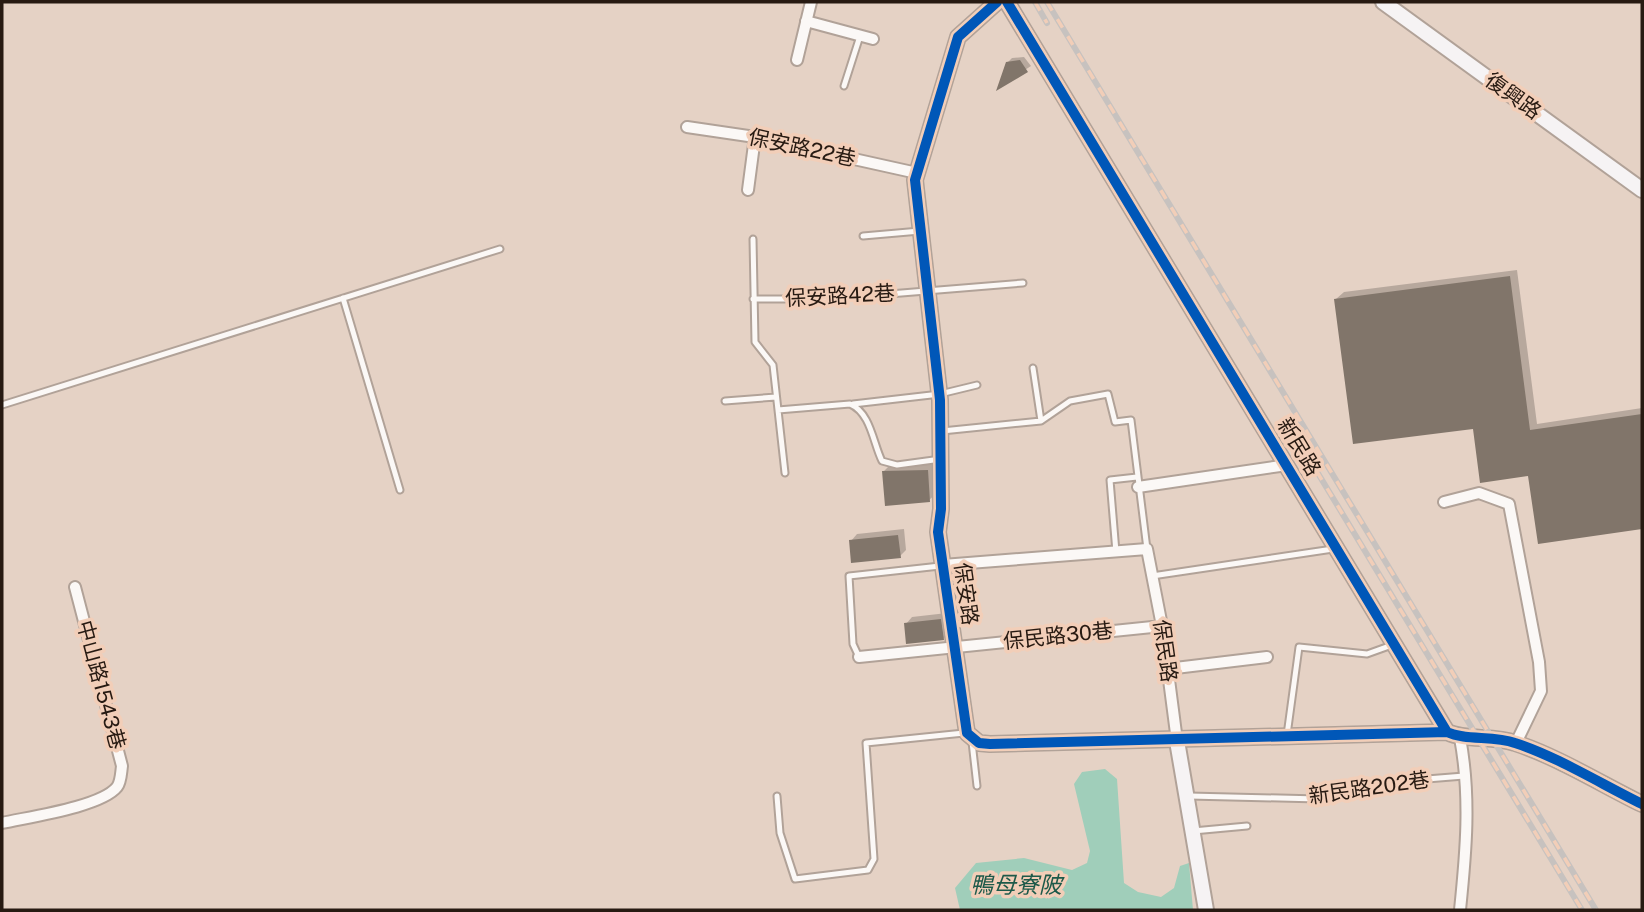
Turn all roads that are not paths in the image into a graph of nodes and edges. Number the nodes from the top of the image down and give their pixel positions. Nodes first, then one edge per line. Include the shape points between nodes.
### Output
1 (811, 2) edge
2 (997, 2) edge
3 (1007, 2) edge
4 (1383, 2) edge
5 (806, 21) junction
6 (860, 36) junction
7 (873, 39) dead end
8 (797, 60) dead end
9 (844, 86) dead end
10 (687, 127) dead end
11 (755, 137) junction
12 (918, 173) junction
13 (748, 190) dead end
14 (1642, 190) edge
15 (920, 230) junction
16 (863, 236) dead end
17 (753, 239) dead end
18 (500, 249) dead end
19 (1023, 283) dead end
20 (928, 291) junction
21 (343, 298) junction
22 (753, 299) junction
23 (1032, 368) dead end
24 (977, 385) dead end
25 (940, 394) junction
26 (776, 397) junction
27 (725, 401) dead end
28 (850, 404) junction
29 (2, 405) edge
30 (778, 410) junction
31 (1041, 421) junction
32 (941, 431) junction
33 (942, 459) junction
34 (1287, 466) junction
35 (785, 474) dead end
36 (1137, 482) junction
37 (400, 490) dead end
38 (1444, 502) dead end
39 (1337, 548) junction
40 (1147, 549) junction
41 (1116, 552) junction
42 (943, 565) junction
43 (1153, 576) junction
44 (75, 587) dead end
45 (1162, 626) junction
46 (1395, 644) junction
47 (954, 646) junction
48 (859, 657) joint
49 (1267, 657) dead end
50 (1167, 669) junction
51 (1454, 735) junction
52 (969, 736) junction
53 (1287, 737) junction
54 (1177, 741) junction
55 (1516, 743) junction
56 (1467, 776) junction
57 (977, 786) dead end
58 (777, 796) dead end
59 (1187, 796) junction
60 (1642, 804) edge
61 (2, 823) edge
62 (1247, 826) dead end
63 (1193, 831) junction
64 (1206, 910) edge
65 (1460, 910) edge

1 - 5 street
2 - 12 street, 保安路 via 958,37
3 - 34 street, 新民路
4 - 14 street, 復興路
5 - 6 street
5 - 8 street
6 - 7 street
6 - 9 lane
10 - 11 street, 保安路22巷
11 - 12 street, 保安路22巷
11 - 13 street
12 - 15 street, 保安路 via 915,191
15 - 16 lane
15 - 20 street, 保安路
17 - 22 lane
18 - 21 lane
19 - 20 lane, 保安路42巷
20 - 22 lane, 保安路42巷
20 - 25 street, 保安路
21 - 29 lane
21 - 37 lane
22 - 26 lane via 755,342 773,365
23 - 31 lane
24 - 25 lane
25 - 28 lane
25 - 32 street, 保安路
26 - 27 lane
26 - 30 lane
28 - 30 lane
28 - 33 lane via 874,434 879,455 888,464
30 - 35 lane
31 - 32 lane
31 - 36 lane via 1070,401 1108,394 1115,422 1131,420
32 - 33 street, 保安路
33 - 42 street, 保安路 via 938,533
34 - 36 street
34 - 39 street, 新民路
36 - 40 lane
36 - 41 lane via 1110,480
38 - 55 street via 1479,493 1509,505 1541,691
39 - 43 lane
39 - 46 street, 新民路
40 - 41 street, 保安路
40 - 43 street
41 - 42 street, 保安路
42 - 47 street, 保安路
42 - 48 lane via 849,576 853,644
43 - 45 street, 保民路
44 - 61 street, 中山路1543巷 via 122,766 119,785 110,794 85,803
45 - 47 street, 保民路30巷
45 - 50 street, 保民路
46 - 51 street, 新民路
46 - 53 lane via 1367,654 1299,647
47 - 48 street, 保安路
47 - 52 street, 保安路
49 - 50 street
50 - 54 street, 保民路
51 - 53 street
51 - 55 street
51 - 56 street
52 - 54 street via 990,744
52 - 57 lane
52 - 58 lane via 866,743 874,859 868,870 796,878 780,833
53 - 54 street
54 - 59 street, 保民路
55 - 60 street
56 - 59 lane, 新民路202巷 via 1377,783 1319,799
56 - 65 street
59 - 63 street, 保民路
62 - 63 lane
63 - 64 street, 保民路

